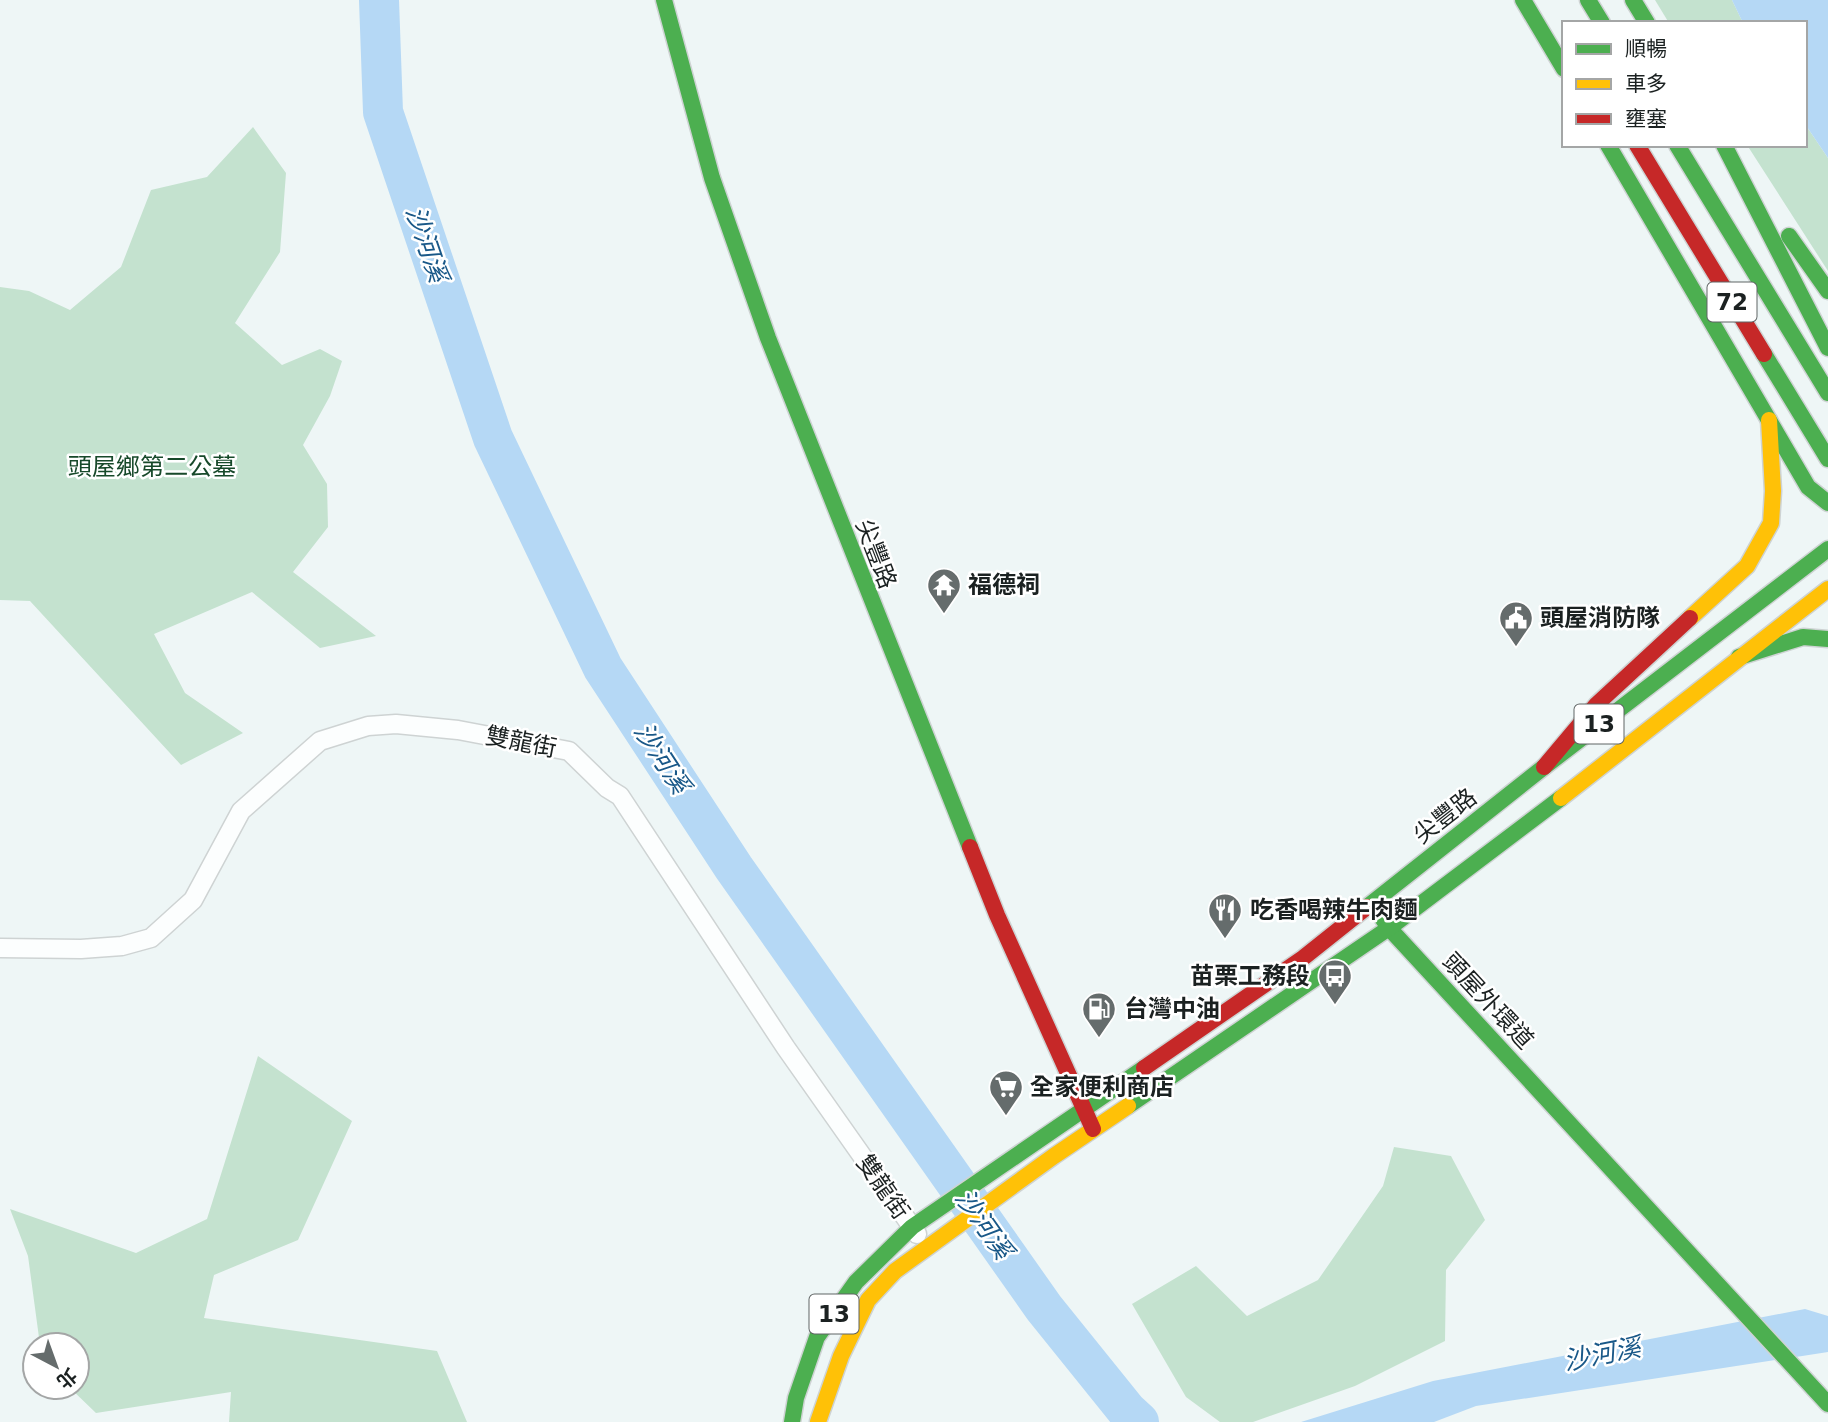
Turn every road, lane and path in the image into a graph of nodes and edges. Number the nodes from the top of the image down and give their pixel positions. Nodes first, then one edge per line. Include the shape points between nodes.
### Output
1 (664, 0) edge
2 (1523, 0) edge
3 (1588, 0) edge
4 (1633, 0) edge
5 (1601, 21) edge
6 (1646, 21) edge
7 (1562, 67) edge
8 (1609, 147) edge
9 (1638, 147) edge
10 (1677, 147) edge
11 (1726, 147) edge
12 (1726, 147) edge
13 (1828, 291) edge
14 (1828, 348) edge
15 (1828, 393) edge
16 (1769, 420) junction
17 (1828, 458) edge
18 (1828, 503) edge
19 (1828, 549) edge
20 (1828, 589) edge
21 (1828, 639) edge
22 (1739, 657) junction
23 (1544, 767) junction
24 (1372, 903) junction
25 (1389, 928) junction
26 (0, 948) edge
27 (1084, 1110) junction
28 (1094, 1131) junction
29 (912, 1227) junction
30 (926, 1248) junction
31 (1828, 1404) edge
32 (792, 1422) edge
33 (818, 1422) edge

1 - 27 main road, 尖豐路 via 712,178 768,338 926,741
2 - 7 main road
3 - 5 main road
4 - 6 main road
8 - 16 main road
9 - 17 main road, 72
10 - 15 main road, 72
11 - 13 main road
12 - 14 main road
16 - 18 main road via 1808,487
16 - 23 main road via 1771,523 1748,566 1597,704
19 - 23 main road, 尖豐路 / 13
20 - 22 main road, 13
21 - 22 main road via 1803,637
22 - 25 main road, 13
23 - 24 main road, 尖豐路 / 13
24 - 25 main road, 頭屋外環道
24 - 27 main road, 尖豐路 / 13 via 1303,958
25 - 28 main road, 13
25 - 31 main road, 頭屋外環道
26 - 29 street, 雙龍街 via 81,949 151,938 193,900 241,811 320,741 368,726 396,724 458,730 569,751 621,796 786,1048
27 - 28 main road, 尖豐路
27 - 29 main road, 尖豐路 / 13
28 - 30 main road, 13
29 - 30 street, 雙龍街
29 - 32 main road, 13 via 856,1282 817,1337
30 - 33 main road, 13 via 895,1271 868,1300 841,1356

